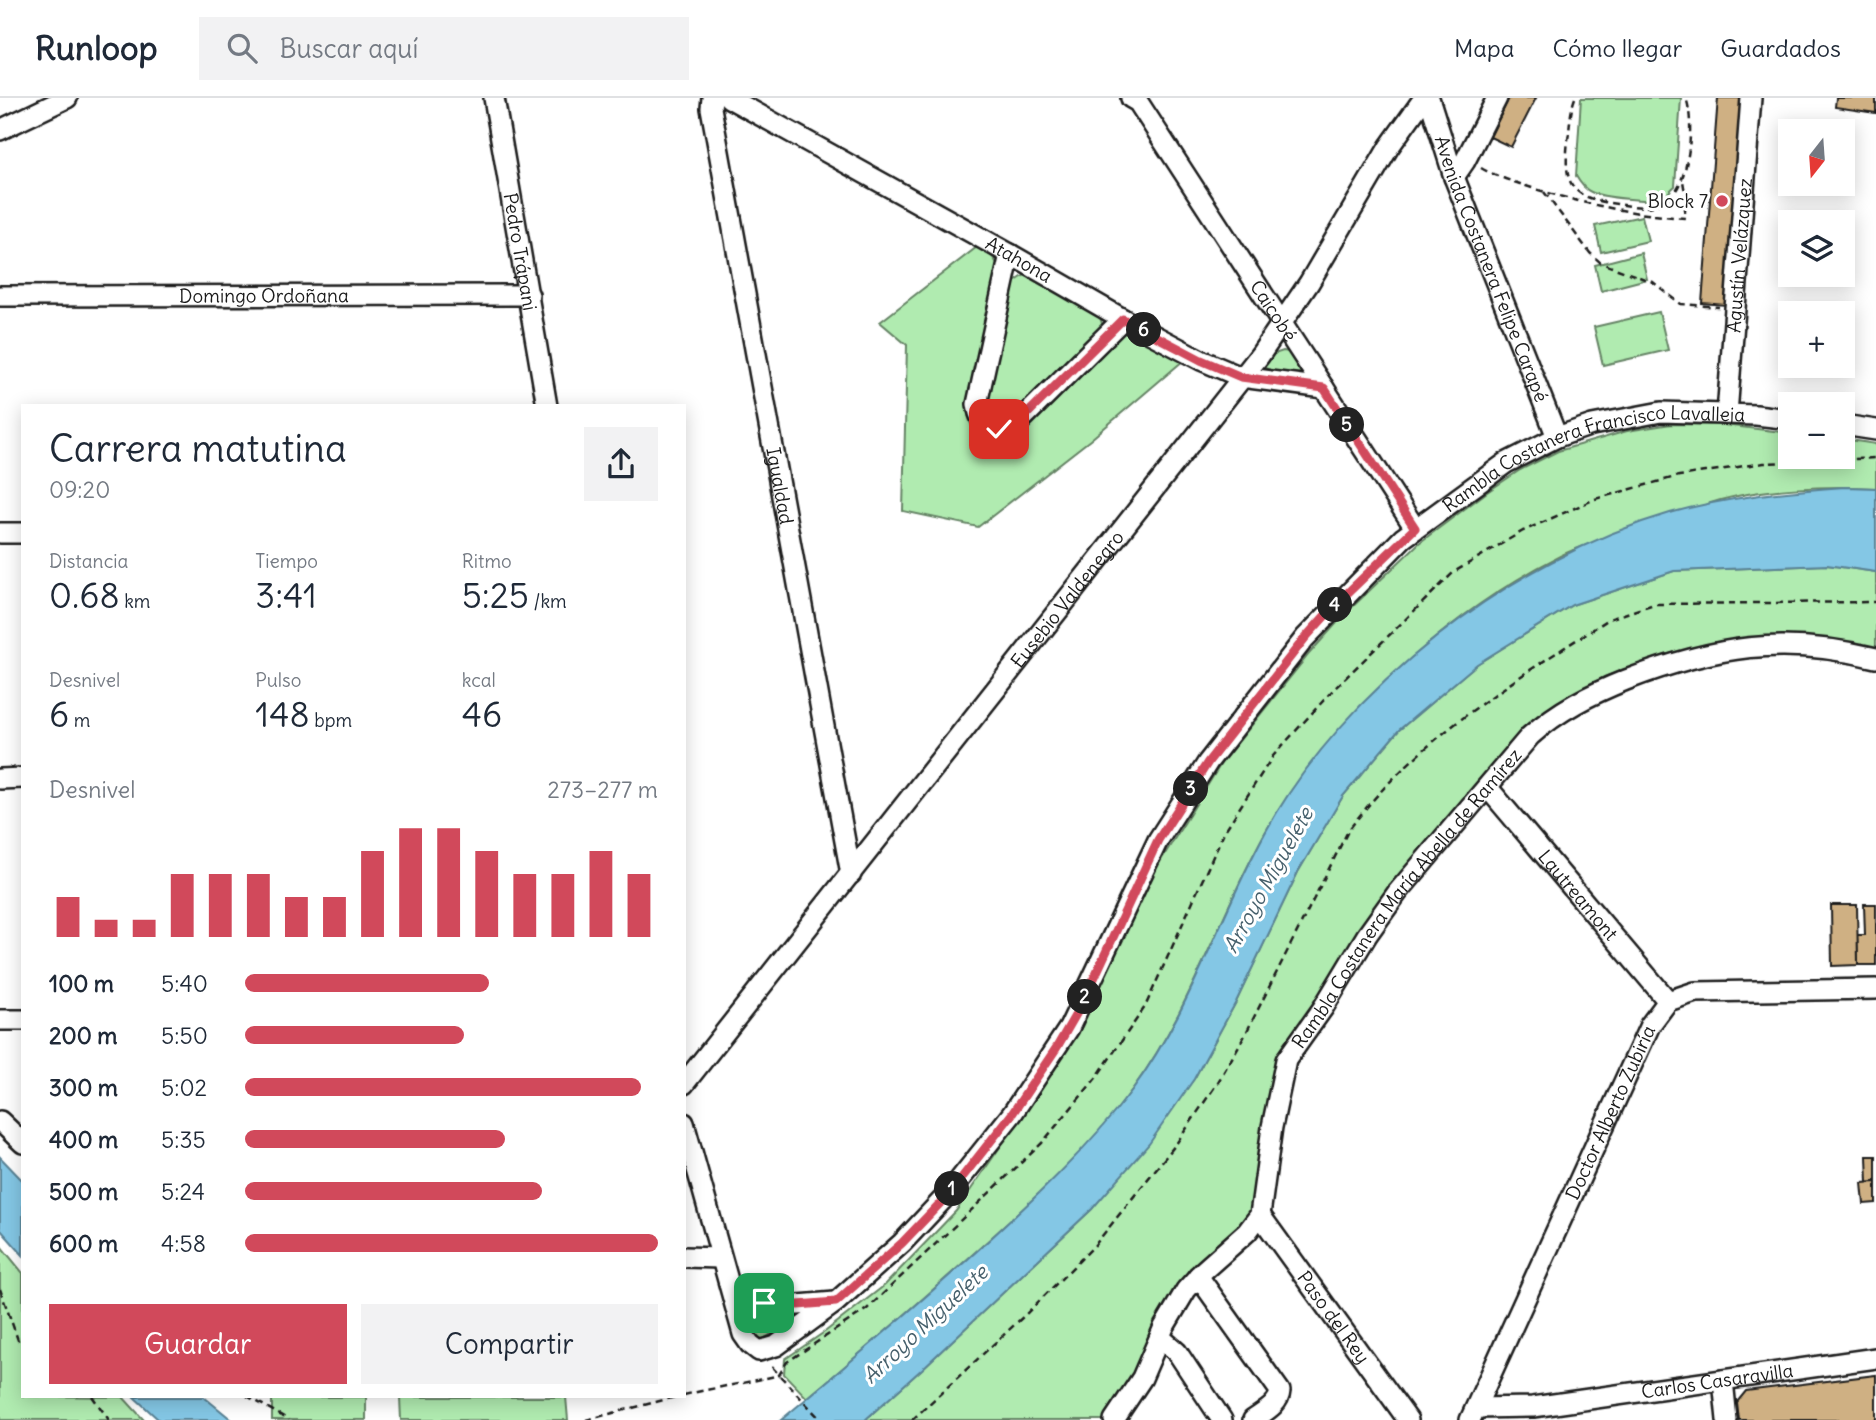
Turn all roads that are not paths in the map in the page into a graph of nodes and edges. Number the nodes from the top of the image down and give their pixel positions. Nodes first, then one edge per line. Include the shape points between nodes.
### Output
1 (66, 98) edge
2 (495, 98) edge
3 (712, 98) edge
4 (729, 98) edge
5 (1131, 98) edge
6 (1427, 98) edge
7 (1497, 98) edge
8 (1752, 98) edge
9 (0, 131) edge
10 (1460, 169) junction
11 (1010, 254) junction
12 (0, 296) edge
13 (529, 296) junction
14 (1123, 319) junction
15 (1281, 323) junction
16 (1241, 377) junction
17 (1324, 388) junction
18 (547, 404) edge
19 (1727, 414) junction
20 (1778, 418) edge
21 (1855, 427) edge
22 (1876, 430) edge
23 (1557, 437) junction
24 (1415, 528) junction
25 (0, 533) edge
26 (21, 533) edge
27 (1876, 657) edge
28 (21, 778) edge
29 (0, 779) edge
30 (1488, 788) junction
31 (851, 874) junction
32 (1876, 989) edge
33 (1668, 1001) junction
34 (0, 1020) edge
35 (21, 1020) edge
36 (686, 1081) edge
37 (0, 1121) edge
38 (686, 1130) edge
39 (21, 1141) edge
40 (1260, 1215) junction
41 (686, 1257) edge
42 (720, 1258) junction
43 (1198, 1276) junction
44 (731, 1287) junction
45 (836, 1302) junction
46 (1160, 1337) junction
47 (1876, 1358) edge
48 (1723, 1380) junction
49 (1473, 1414) edge
50 (1114, 1420) edge
51 (1222, 1420) edge
52 (1253, 1420) edge
53 (1408, 1420) edge
54 (1727, 1420) edge

1 - 9 street
2 - 13 street, Pedro Trápani
3 - 31 street, Igualdad
4 - 11 street, Atahona
5 - 15 street, Caicobé via 1138,102
6 - 10 street, Avenida Costanera Felipe Carapé
6 - 15 street, Eusebio Valdenegro via 1389,147
7 - 10 street
8 - 19 street, Agustín Velázquez
10 - 23 street, Avenida Costanera Felipe Carapé
11 - 14 street, Atahona
11 - 14 street via 977,404 984,423 999,429 1018,423
12 - 13 street, Domingo Ordoñana
13 - 18 street, Pedro Trápani
14 - 16 street, Atahona
15 - 16 street, Eusebio Valdenegro
15 - 17 street, Caicobé
16 - 17 street, Atahona
16 - 31 street, Eusebio Valdenegro
17 - 24 street, Caicobé
19 - 20 street, Rambla Costanera Francisco Lavalleja
19 - 23 street, Rambla Costanera Francisco Lavalleja via 1661,412 1591,425
21 - 22 street
23 - 24 street, Rambla Costanera Francisco Lavalleja via 1506,463
24 - 45 street, Rambla Costanera Francisco Lavalleja via 1305,638 1208,762 1158,840 1069,1028 1012,1114 949,1194
25 - 26 street
27 - 30 street, Rambla Costanera María Abella de Ramírez via 1829,648 1762,645 1662,666 1588,695 1542,724
28 - 29 street
30 - 33 street, Lautreamont
30 - 40 street, Rambla Costanera María Abella de Ramírez via 1397,893 1286,1060
31 - 36 street, Eusebio Valdenegro
32 - 33 street via 1695,992
33 - 49 street, Doctor Alberto Zubiría via 1650,1025
34 - 35 street
37 - 39 street
38 - 42 street
40 - 43 street
40 - 53 street, Paso del Rey
41 - 42 street
42 - 44 street
43 - 46 street
43 - 52 street via 1280,1391 1275,1404
44 - 45 street via 753,1302
44 - 45 street, Rambla Costanera Francisco Lavalleja via 743,1334 759,1351 776,1346
46 - 50 street via 1142,1378
46 - 51 street via 1177,1352
47 - 48 street, Carlos Casaravilla
48 - 49 street, Carlos Casaravilla
48 - 54 street

